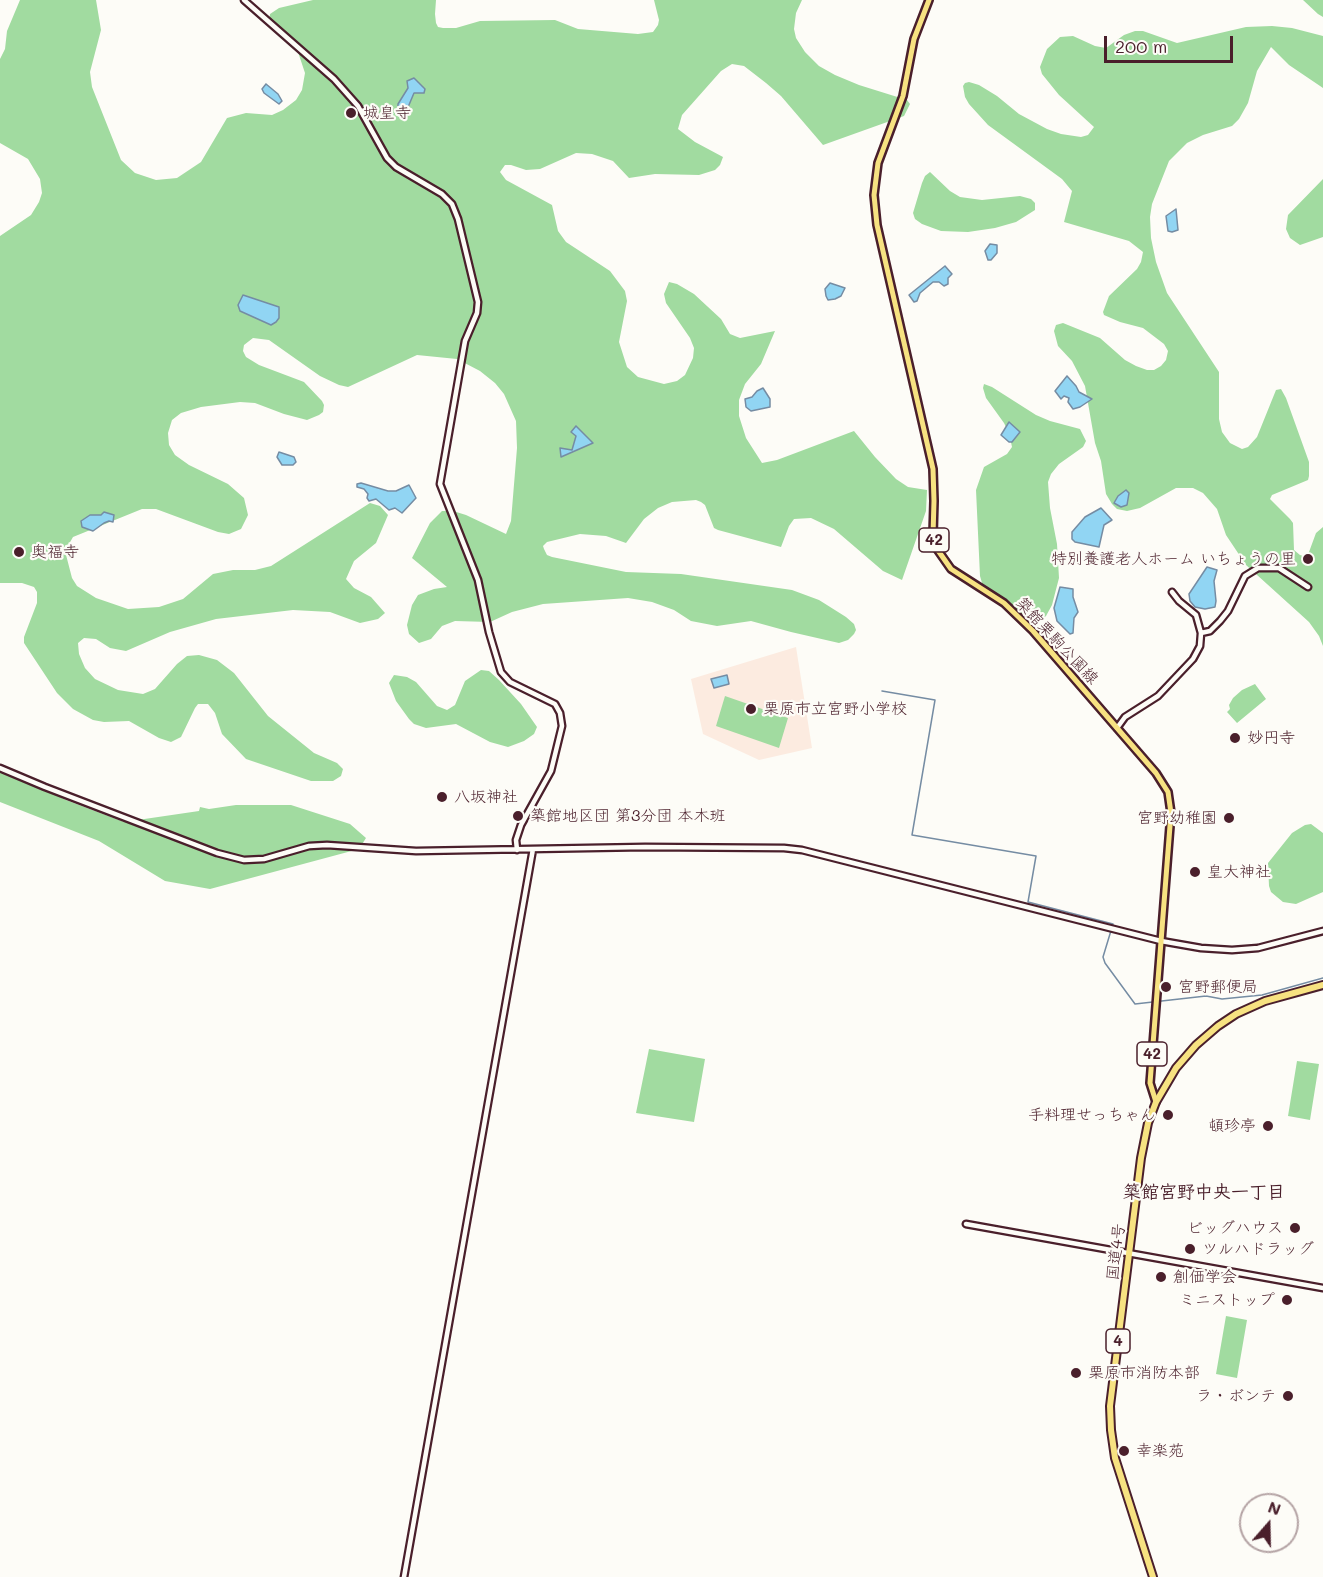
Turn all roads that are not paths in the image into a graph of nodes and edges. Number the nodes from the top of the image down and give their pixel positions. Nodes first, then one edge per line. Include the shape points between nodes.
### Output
1 (244, 0) edge
2 (929, 0) edge
3 (1308, 586) dead end
4 (1172, 592) dead end
5 (1202, 633) junction
6 (1117, 728) junction
7 (0, 768) edge
8 (533, 849) junction
9 (517, 850) junction
10 (1323, 931) edge
11 (1161, 940) junction
12 (1323, 985) edge
13 (1156, 1102) junction
14 (966, 1224) dead end
15 (1129, 1253) junction
16 (1323, 1287) edge
17 (404, 1577) edge
18 (1153, 1577) edge

1 - 9 street via 334,79 358,106 387,158 442,194 452,204 458,219 478,302 465,340 440,484 478,580 501,672 510,682 555,704 562,726 551,771 521,825
2 - 6 main road, 築館栗駒公園線 / 42 via 914,39 900,105 878,163 874,195 877,225 933,469 934,540 951,569 1019,616
3 - 5 street via 1279,568 1258,568 1245,576 1224,616
4 - 5 street via 1196,615
5 - 6 street via 1193,659 1158,696 1125,717
6 - 11 main road, 築館栗駒公園線 / 42 via 1164,784 1170,801
7 - 9 street via 244,860 327,845 416,851
8 - 9 street
8 - 11 street via 802,850
8 - 17 street
10 - 11 street via 1258,948 1232,950
11 - 13 main road, 築館栗駒公園線 / 42 via 1150,1083
12 - 13 highway, 国道4号 / 4 via 1265,1001 1227,1020 1187,1055
13 - 15 highway, 国道4号 / 4 via 1140,1158
14 - 15 street
15 - 16 street
15 - 18 highway, 国道4号 / 4 via 1110,1406 1111,1430 1115,1458

